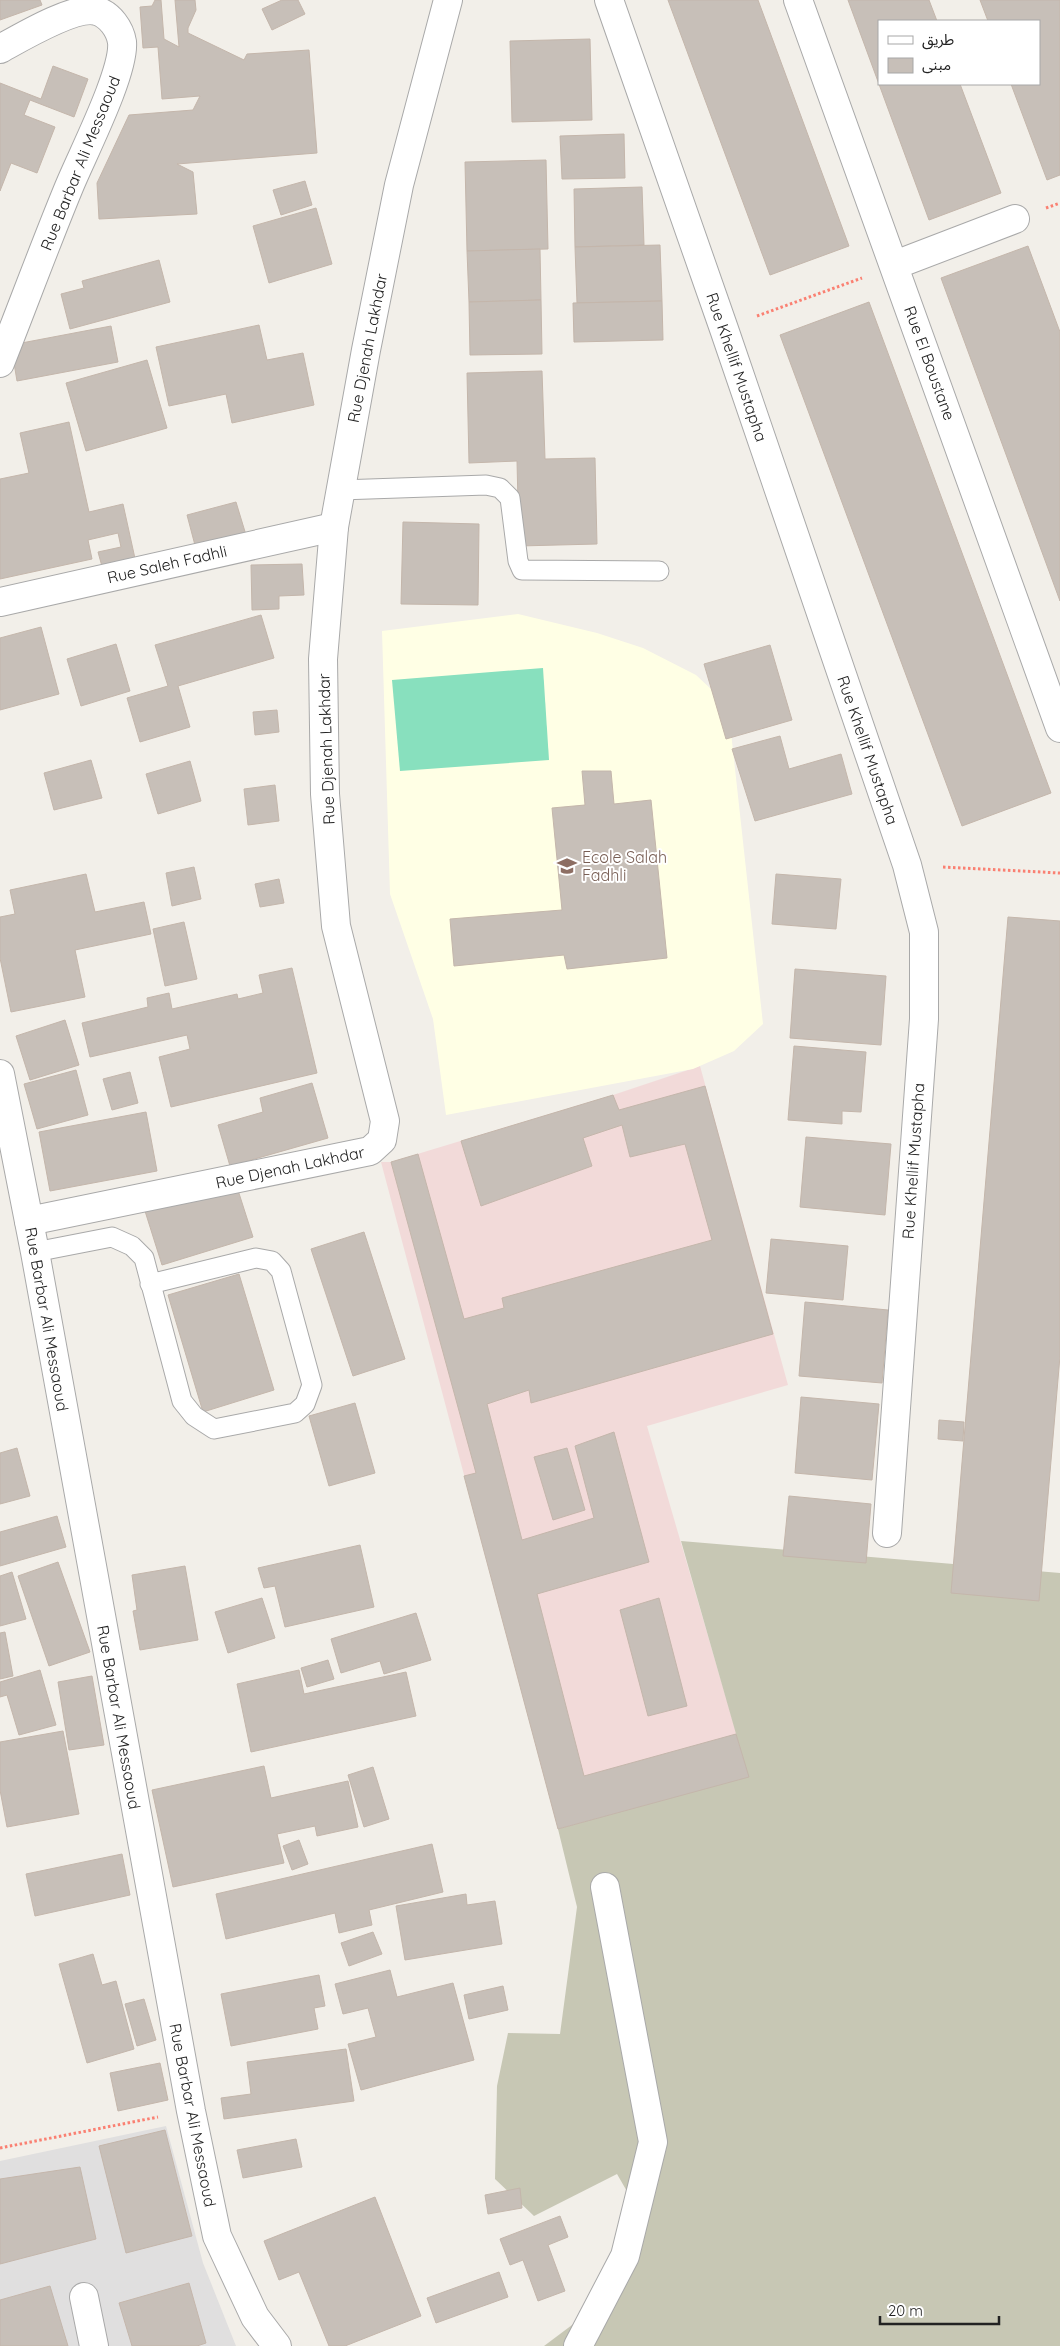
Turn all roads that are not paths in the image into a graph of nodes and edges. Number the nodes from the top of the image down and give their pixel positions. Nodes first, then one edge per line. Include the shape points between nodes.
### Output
1 (448, 0) edge
2 (609, 0) edge
3 (798, 0) edge
4 (0, 50) edge
5 (1015, 219) dead end
6 (895, 265) junction
7 (0, 363) edge
8 (340, 490) junction
9 (334, 527) junction
10 (659, 571) dead end
11 (0, 602) edge
12 (1060, 728) edge
13 (0, 1074) edge
14 (29, 1221) junction
15 (35, 1252) junction
16 (150, 1284) junction
17 (887, 1533) dead end
18 (605, 1888) dead end
19 (84, 2297) dead end
20 (94, 2346) edge
21 (277, 2346) edge
22 (578, 2346) edge

1 - 8 street, Rue Djenah Lakhdar via 399,185
2 - 17 street, Rue Khellif Mustapha via 907,865 924,932 924,1019
3 - 6 street, Rue El Boustane
4 - 7 street, Rue Barbar Ali Messaoud via 35,30 79,12 96,11 109,18 119,30 122,43 119,69 68,188
5 - 6 street
6 - 12 street, Rue El Boustane
8 - 9 street, Rue Djenah Lakhdar
8 - 10 lane via 486,485 500,488 510,498 522,570
9 - 11 street, Rue Saleh Fadhli
9 - 14 street, Rue Djenah Lakhdar via 323,659 325,794 336,926 385,1121 382,1140 370,1151
13 - 14 street, Rue Barbar Ali Messaoud
14 - 15 street, Rue Barbar Ali Messaoud
15 - 16 lane via 112,1237 132,1246 144,1258
15 - 21 street, Rue Barbar Ali Messaoud via 190,2111 217,2236 255,2317
16 - 16 lane via 182,1401 194,1416 214,1428 295,1413 305,1404 312,1385 280,1271 272,1261 256,1258
18 - 22 street via 653,2142 626,2256
19 - 20 street

